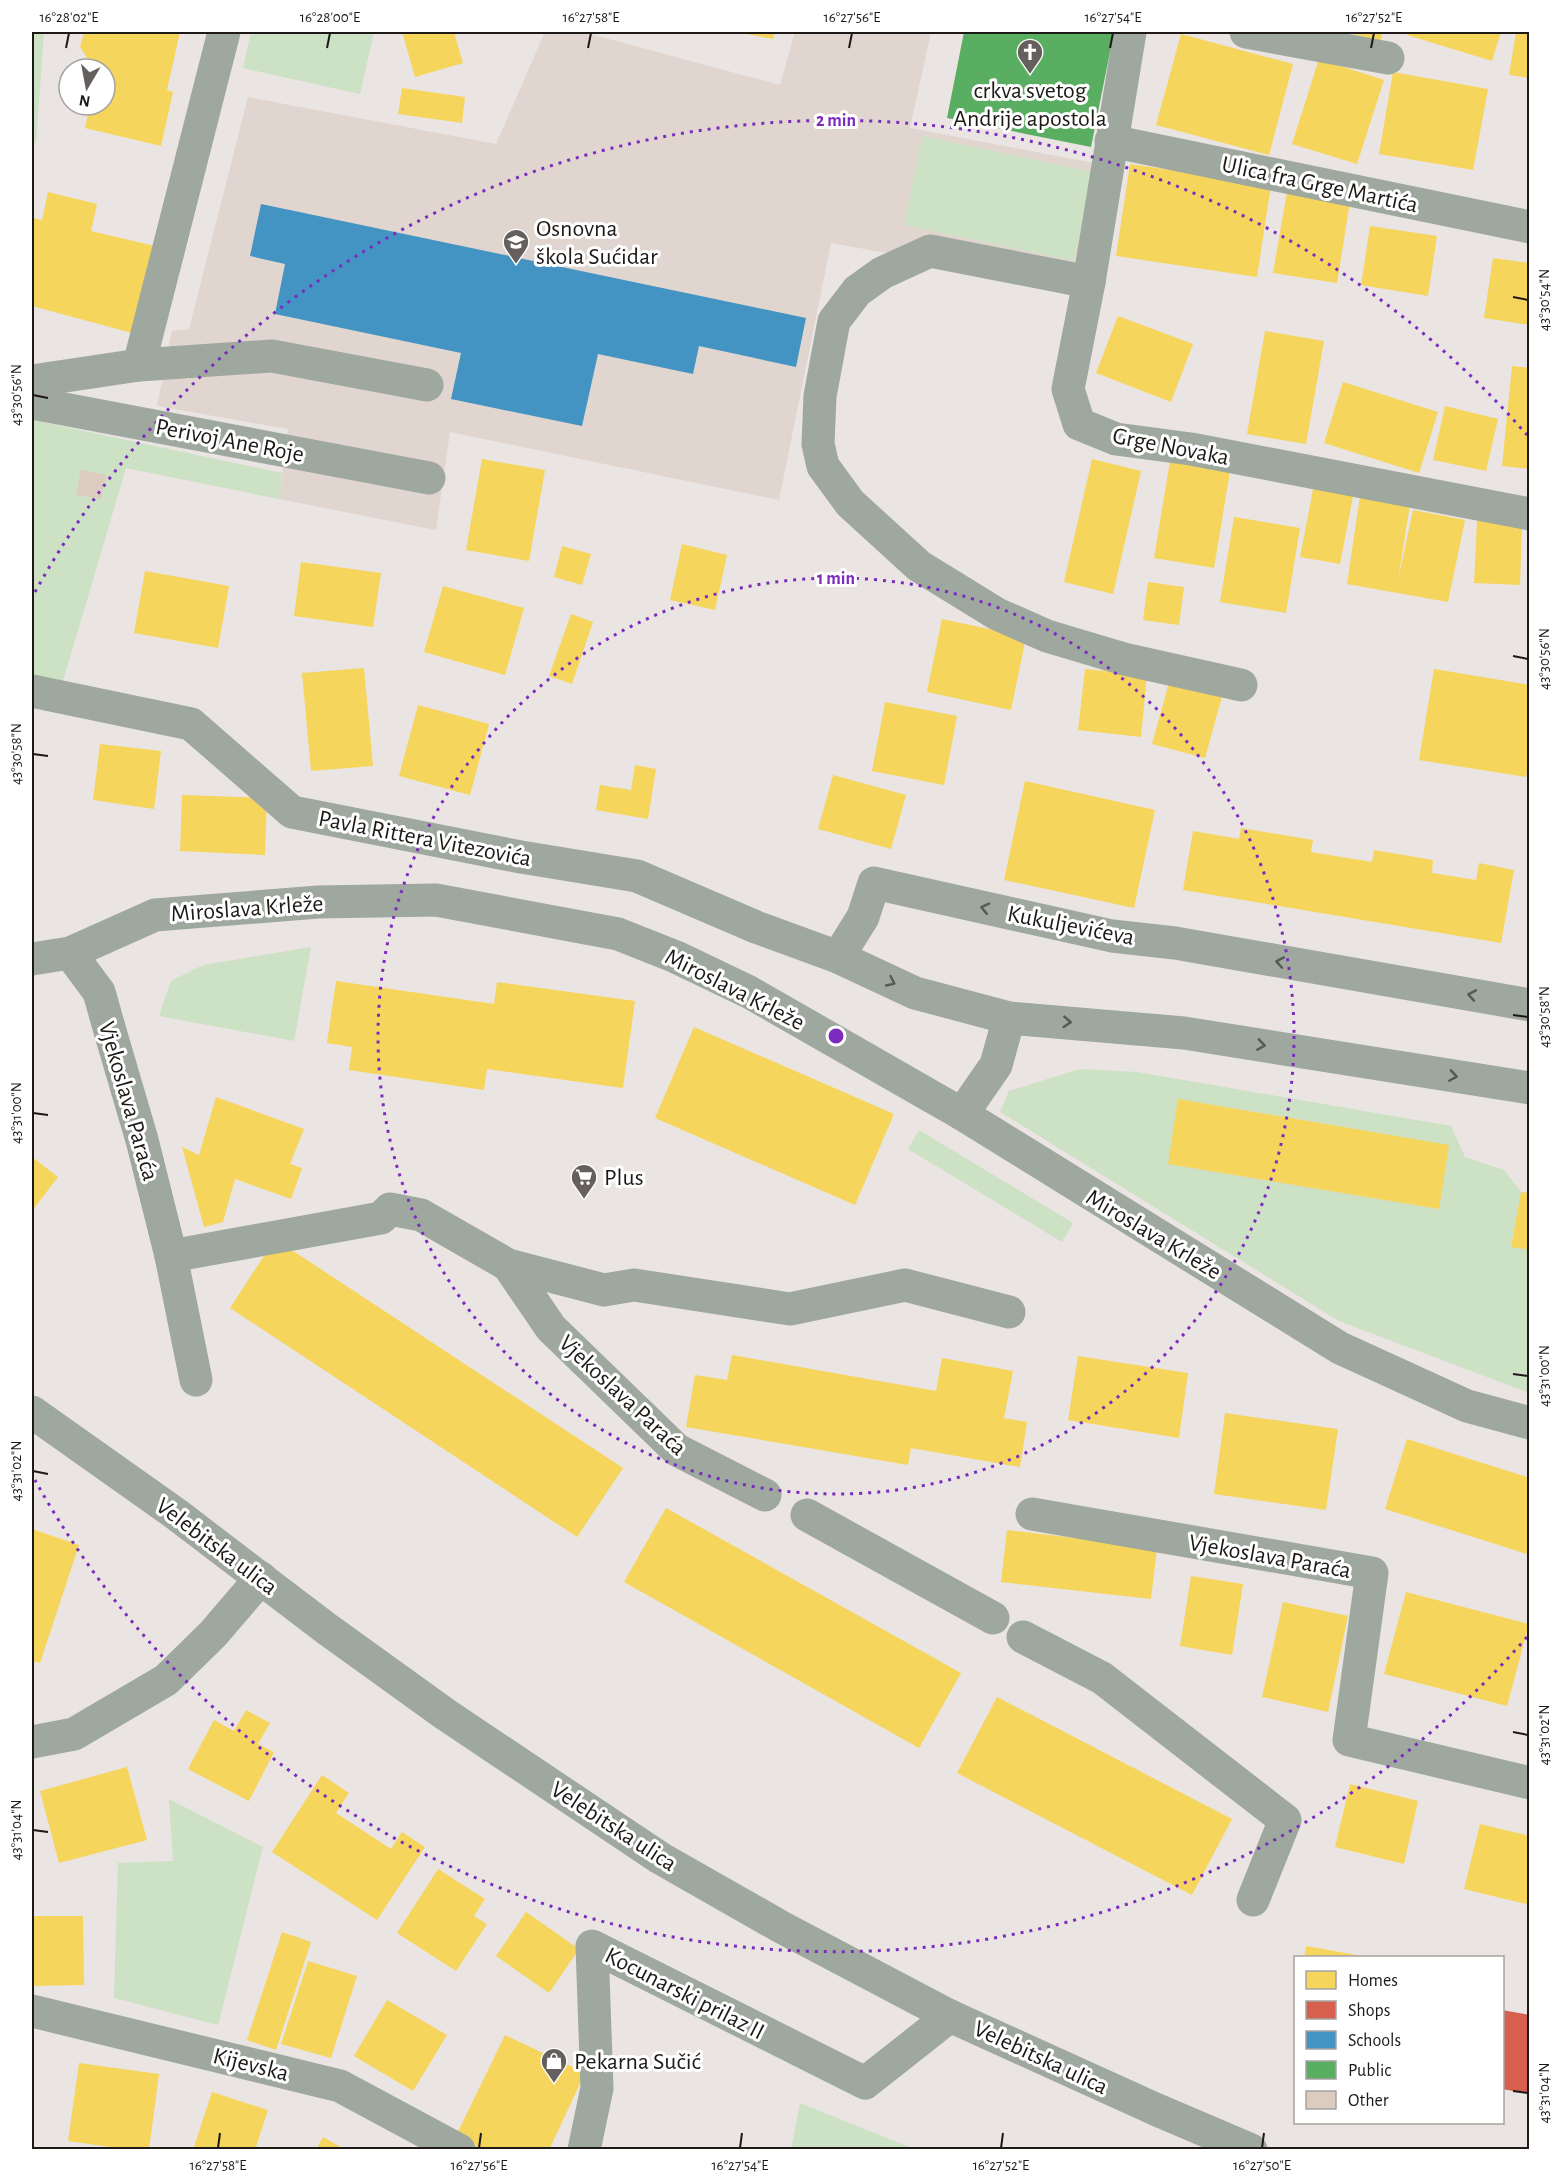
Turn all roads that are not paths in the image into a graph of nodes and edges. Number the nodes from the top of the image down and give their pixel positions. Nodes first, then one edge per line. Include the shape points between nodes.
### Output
1 (224, 32) edge
2 (1130, 32) edge
3 (1246, 32) edge
4 (1388, 58) dead end
5 (1111, 141) junction
6 (1530, 227) edge
7 (1089, 282) junction
8 (139, 365) junction
9 (32, 381) edge
10 (427, 385) dead end
11 (32, 403) edge
12 (429, 478) dead end
13 (1530, 514) edge
14 (1241, 685) dead end
15 (32, 691) edge
16 (70, 953) junction
17 (838, 957) junction
18 (32, 959) edge
19 (1530, 1005) edge
20 (1009, 1018) junction
21 (1530, 1088) edge
22 (962, 1114) junction
23 (171, 1256) junction
24 (508, 1265) junction
25 (1009, 1312) dead end
26 (196, 1380) dead end
27 (32, 1412) edge
28 (1530, 1423) edge
29 (765, 1495) dead end
30 (1032, 1514) dead end
31 (807, 1515) dead end
32 (261, 1578) junction
33 (993, 1618) dead end
34 (1023, 1636) dead end
35 (32, 1742) edge
36 (1530, 1783) edge
37 (1253, 1900) dead end
38 (32, 2011) edge
39 (950, 2016) junction
40 (459, 2150) edge
41 (584, 2150) edge
42 (1251, 2150) edge

1 - 8 street
2 - 5 street
3 - 4 street
5 - 6 street, Ulica fra Grge Martića
5 - 7 street
7 - 13 street, Grge Novaka via 1068,389 1079,424 1116,439 1191,449
7 - 14 street via 930,252 882,273 857,291 834,321 820,396 818,444 824,466 850,503 919,566 997,614 1047,636 1124,659
8 - 9 street
8 - 10 street via 272,356
11 - 12 street, Perivoj Ane Roje
15 - 17 street, Pavla Rittera Vitezovića via 191,724 292,812 637,876
16 - 18 street, Miroslava Krleže
16 - 22 street, Miroslava Krleže via 155,915 318,902 436,900 618,934 676,957 749,992
16 - 23 street, Vjekoslava Paraća via 99,992
19 -> 17 street, Kukuljevićeva via 1112,936 874,883 863,917
17 -> 20 street via 915,993
20 -> 21 street via 1185,1033
20 - 22 street via 996,1065
22 - 28 street, Miroslava Krleže via 1340,1348 1467,1406
23 - 24 street via 381,1218 390,1209 421,1215
23 - 26 street, Vjekoslava Paraća
24 - 25 street via 604,1290 634,1285 790,1309 905,1285
24 - 29 street, Vjekoslava Paraća via 551,1328 677,1450
27 - 32 street, Velebitska ulica
30 - 36 street, Vjekoslava Paraća via 1372,1573 1349,1740
31 - 33 street
32 - 35 street via 213,1634 166,1680 74,1734
32 - 39 street, Velebitska ulica via 445,1714 660,1858
34 - 37 street via 1102,1678 1285,1820
38 - 40 street, Kijevska via 340,2086
39 - 41 street, Kocunarski prilaz II via 865,2083 592,1946 597,2088
39 - 42 street, Velebitska ulica

